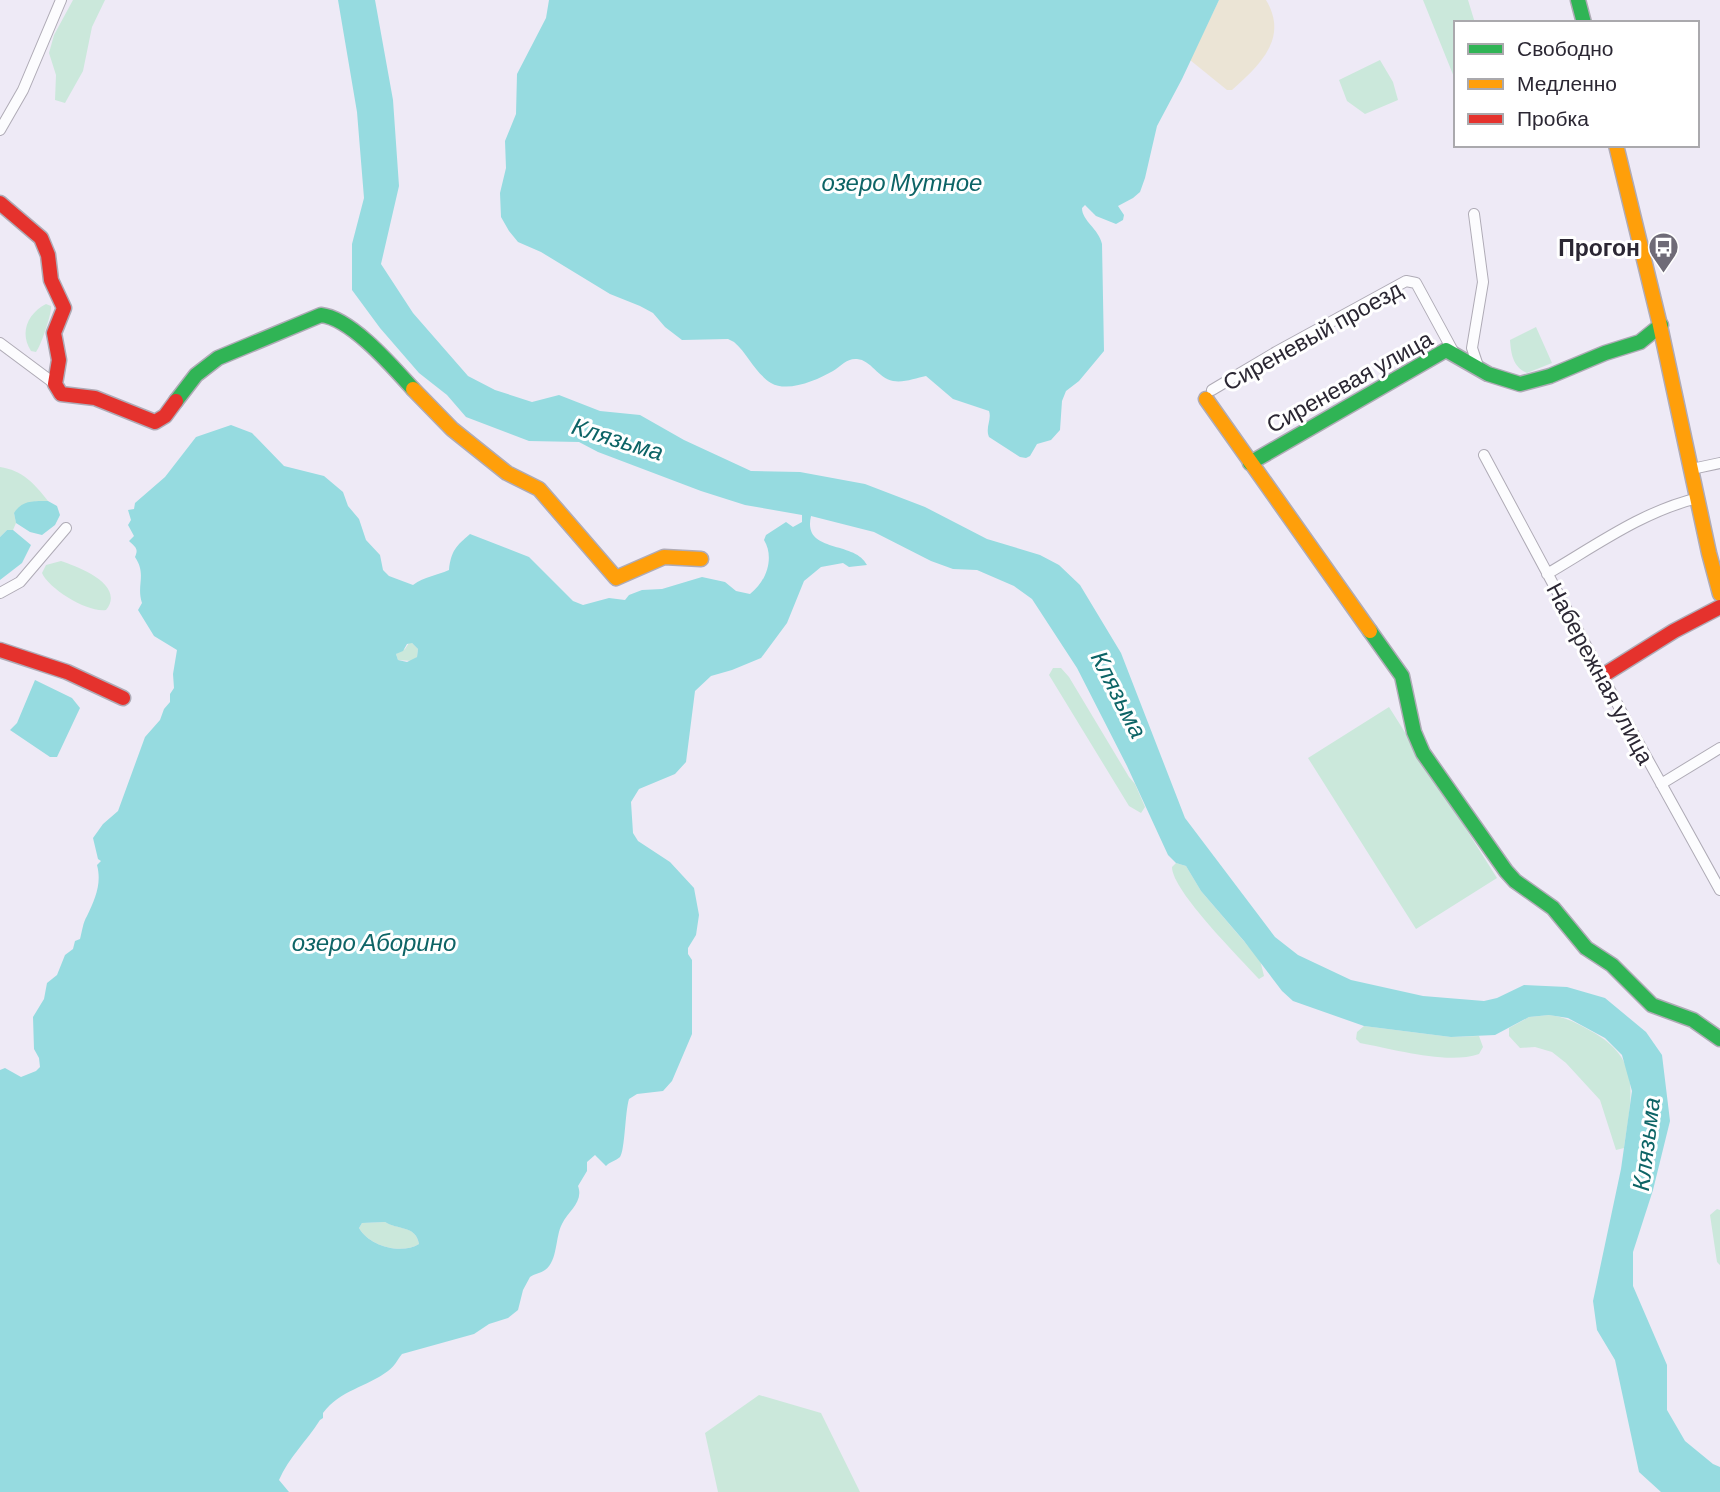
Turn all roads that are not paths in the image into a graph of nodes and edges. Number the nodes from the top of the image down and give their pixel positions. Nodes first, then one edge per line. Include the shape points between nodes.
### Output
1 (61, 0) edge
2 (1578, 0) edge
3 (1583, 21) edge
4 (0, 130) edge
5 (1616, 147) edge
6 (0, 203) edge
7 (1474, 214) dead end
8 (1661, 325) junction
9 (0, 343) edge
10 (1454, 353) junction
11 (1479, 369) junction
12 (55, 384) junction
13 (1209, 395) joint
14 (1484, 455) dead end
15 (1250, 463) junction
16 (1720, 463) edge
17 (1692, 469) junction
18 (1698, 498) junction
19 (66, 528) dead end
20 (701, 559) dead end
21 (1547, 574) junction
22 (0, 593) edge
23 (1720, 594) edge
24 (1720, 607) edge
25 (0, 650) edge
26 (1602, 676) junction
27 (123, 698) dead end
28 (1720, 748) edge
29 (1661, 785) junction
30 (1720, 890) edge
31 (1720, 1039) edge

1 - 4 street via 23,90
2 - 3 street
5 - 8 street
6 - 12 street via 41,238 48,255 51,280 64,308 54,333 60,360
7 - 11 street via 1483,282 1472,348
8 - 11 street, Сиреневая улица via 1640,342 1531,382 1510,382
8 - 17 street
9 - 12 street
10 - 11 street, Сиреневая улица
10 - 13 street, Сиреневый проезд via 1416,283 1406,281 1276,352
10 - 15 street, Сиреневая улица via 1439,353
12 - 20 street via 61,394 95,398 155,422 165,416 196,375 219,358 321,314 330,316 369,343 452,429 507,474 539,489 616,578 664,557
13 - 15 street
14 - 21 street, Набережная улица
15 - 31 street via 1402,676 1423,753 1506,871 1553,908 1586,948 1612,965 1652,1005 1693,1020
16 - 17 street
17 - 18 street
18 - 21 street via 1639,520
18 - 23 street
19 - 22 street via 20,582
21 - 26 street, Набережная улица
24 - 26 street
25 - 27 street via 67,672
26 - 29 street, Набережная улица
28 - 29 street
29 - 30 street, Набережная улица

